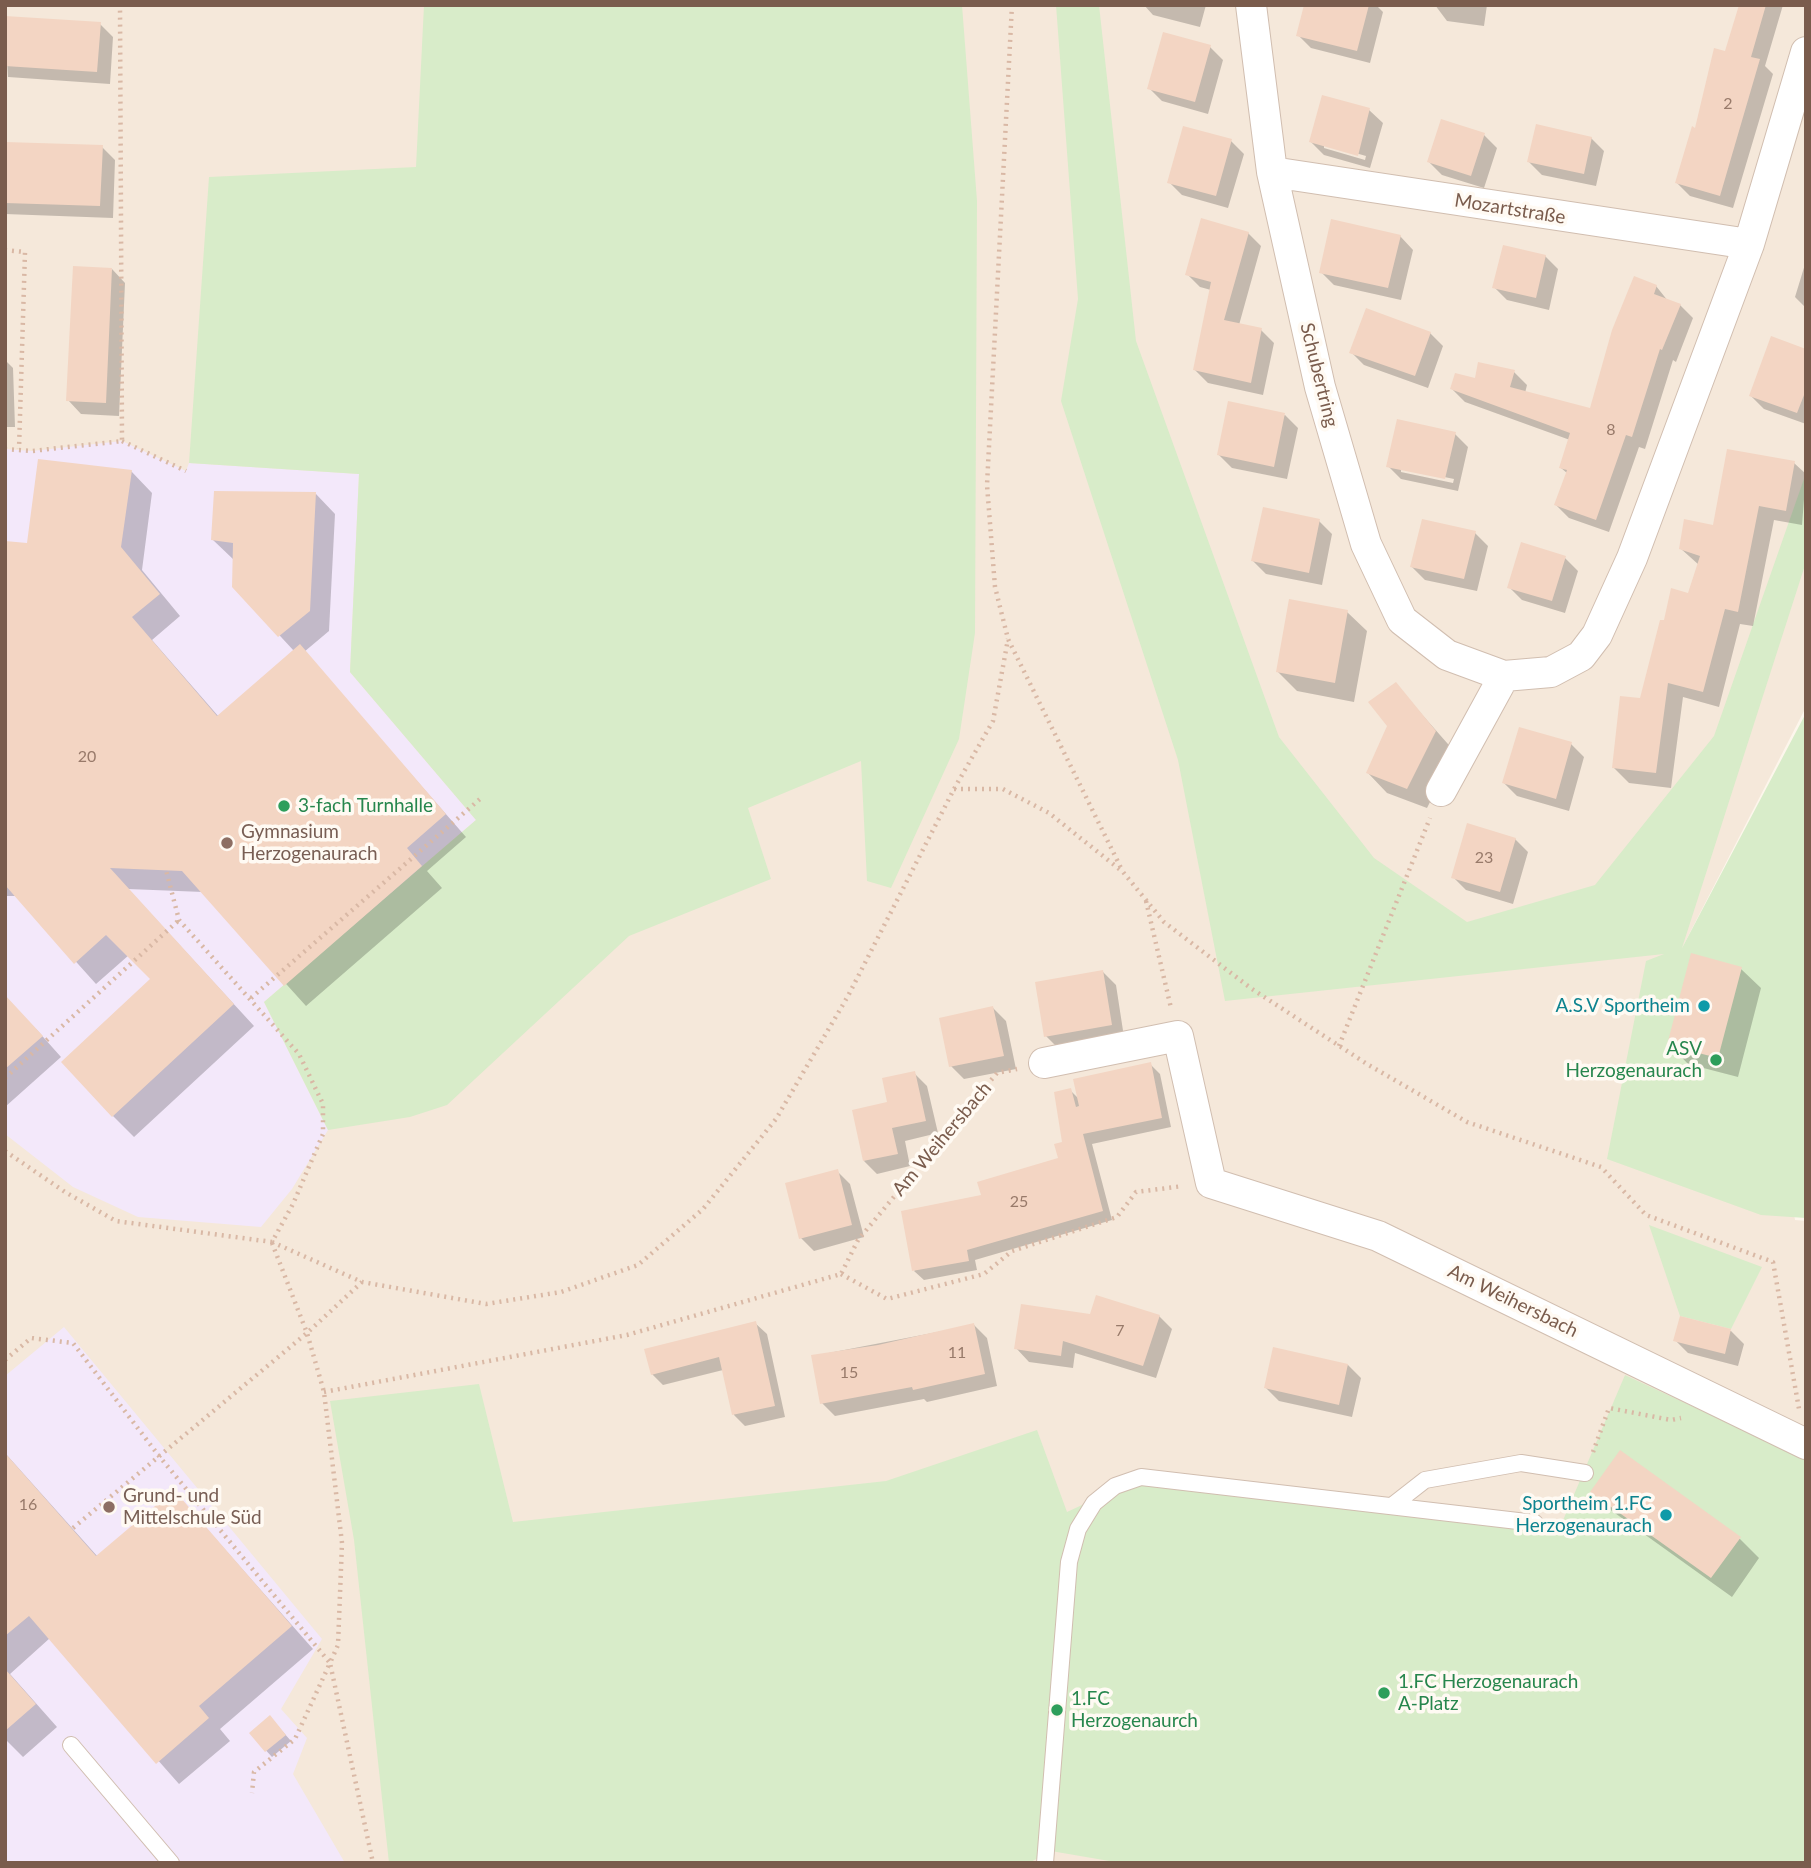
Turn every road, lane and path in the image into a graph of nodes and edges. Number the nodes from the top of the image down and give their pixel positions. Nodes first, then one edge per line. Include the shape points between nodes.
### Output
1 (121, 5) edge
2 (1012, 5) edge
3 (1251, 5) edge
4 (1806, 52) edge
5 (1272, 172) junction
6 (1749, 244) junction
7 (5, 250) edge
8 (122, 441) junction
9 (5, 449) edge
10 (19, 449) junction
11 (186, 471) dead end
12 (1008, 639) junction
13 (1504, 676) junction
14 (954, 789) junction
15 (1441, 791) joint
16 (480, 799) dead end
17 (166, 870) dead end
18 (1123, 872) junction
19 (1145, 899) junction
20 (179, 920) junction
21 (251, 998) junction
22 (1178, 1036) junction
23 (1339, 1046) junction
24 (1044, 1063) joint
25 (5, 1078) edge
26 (5, 1151) edge
27 (1211, 1183) junction
28 (272, 1242) junction
29 (841, 1274) junction
30 (362, 1282) junction
31 (307, 1333) junction
32 (5, 1360) edge
33 (324, 1392) junction
34 (1634, 1412) dead end
35 (1803, 1431) edge
36 (159, 1456) junction
37 (1585, 1473) joint
38 (1393, 1506) junction
39 (1535, 1522) dead end
40 (73, 1528) dead end
41 (330, 1662) junction
42 (71, 1745) dead end
43 (252, 1793) dead end
44 (171, 1863) edge
45 (373, 1863) edge
46 (1045, 1863) edge

1 - 8 path
2 - 12 path via 987,485 995,587
3 - 5 street, Schubertring
4 - 6 street, Schubertring
5 - 6 street, Mozartstraße
5 - 13 street, Schubertring via 1320,387 1366,544 1402,620 1447,655
6 - 13 street, Schubertring via 1632,558 1597,635 1581,656 1551,672
7 - 10 path via 25,252
8 - 10 path
8 - 11 path
9 - 10 path
12 - 14 path via 993,721
12 - 18 path
13 - 15 street
14 - 18 path via 1003,789 1049,813
14 - 30 path via 848,996 776,1119 703,1209 638,1265 561,1292 486,1304
15 - 23 path
16 - 21 path
17 - 20 path
18 - 19 path
19 - 22 path
19 - 23 path via 1164,922
20 - 21 path
20 - 25 path
21 - 28 path via 299,1054 323,1104 324,1134
22 - 24 street
22 - 27 street
23 - 35 path via 1467,1122 1601,1167 1646,1215 1773,1262
24 - 29 path, Am Weihersbach via 998,1073 858,1240
26 - 28 path via 116,1221
27 - 29 path via 1136,1192 1116,1217 1012,1251 984,1274 899,1296 887,1298
27 - 35 street, Am Weihersbach via 1378,1236
28 - 30 path
28 - 31 path
29 - 33 path via 627,1335
30 - 31 path
31 - 33 path
31 - 36 path
32 - 36 path via 31,1338 73,1343
33 - 41 path via 342,1543 338,1645
34 - 37 path via 1609,1408
36 - 40 path
36 - 41 path
37 - 38 lane via 1521,1463 1425,1480
38 - 39 lane
38 - 46 lane via 1141,1477 1115,1486 1094,1503 1078,1529 1069,1562
41 - 43 path via 295,1739 254,1772
41 - 45 path
42 - 44 lane

